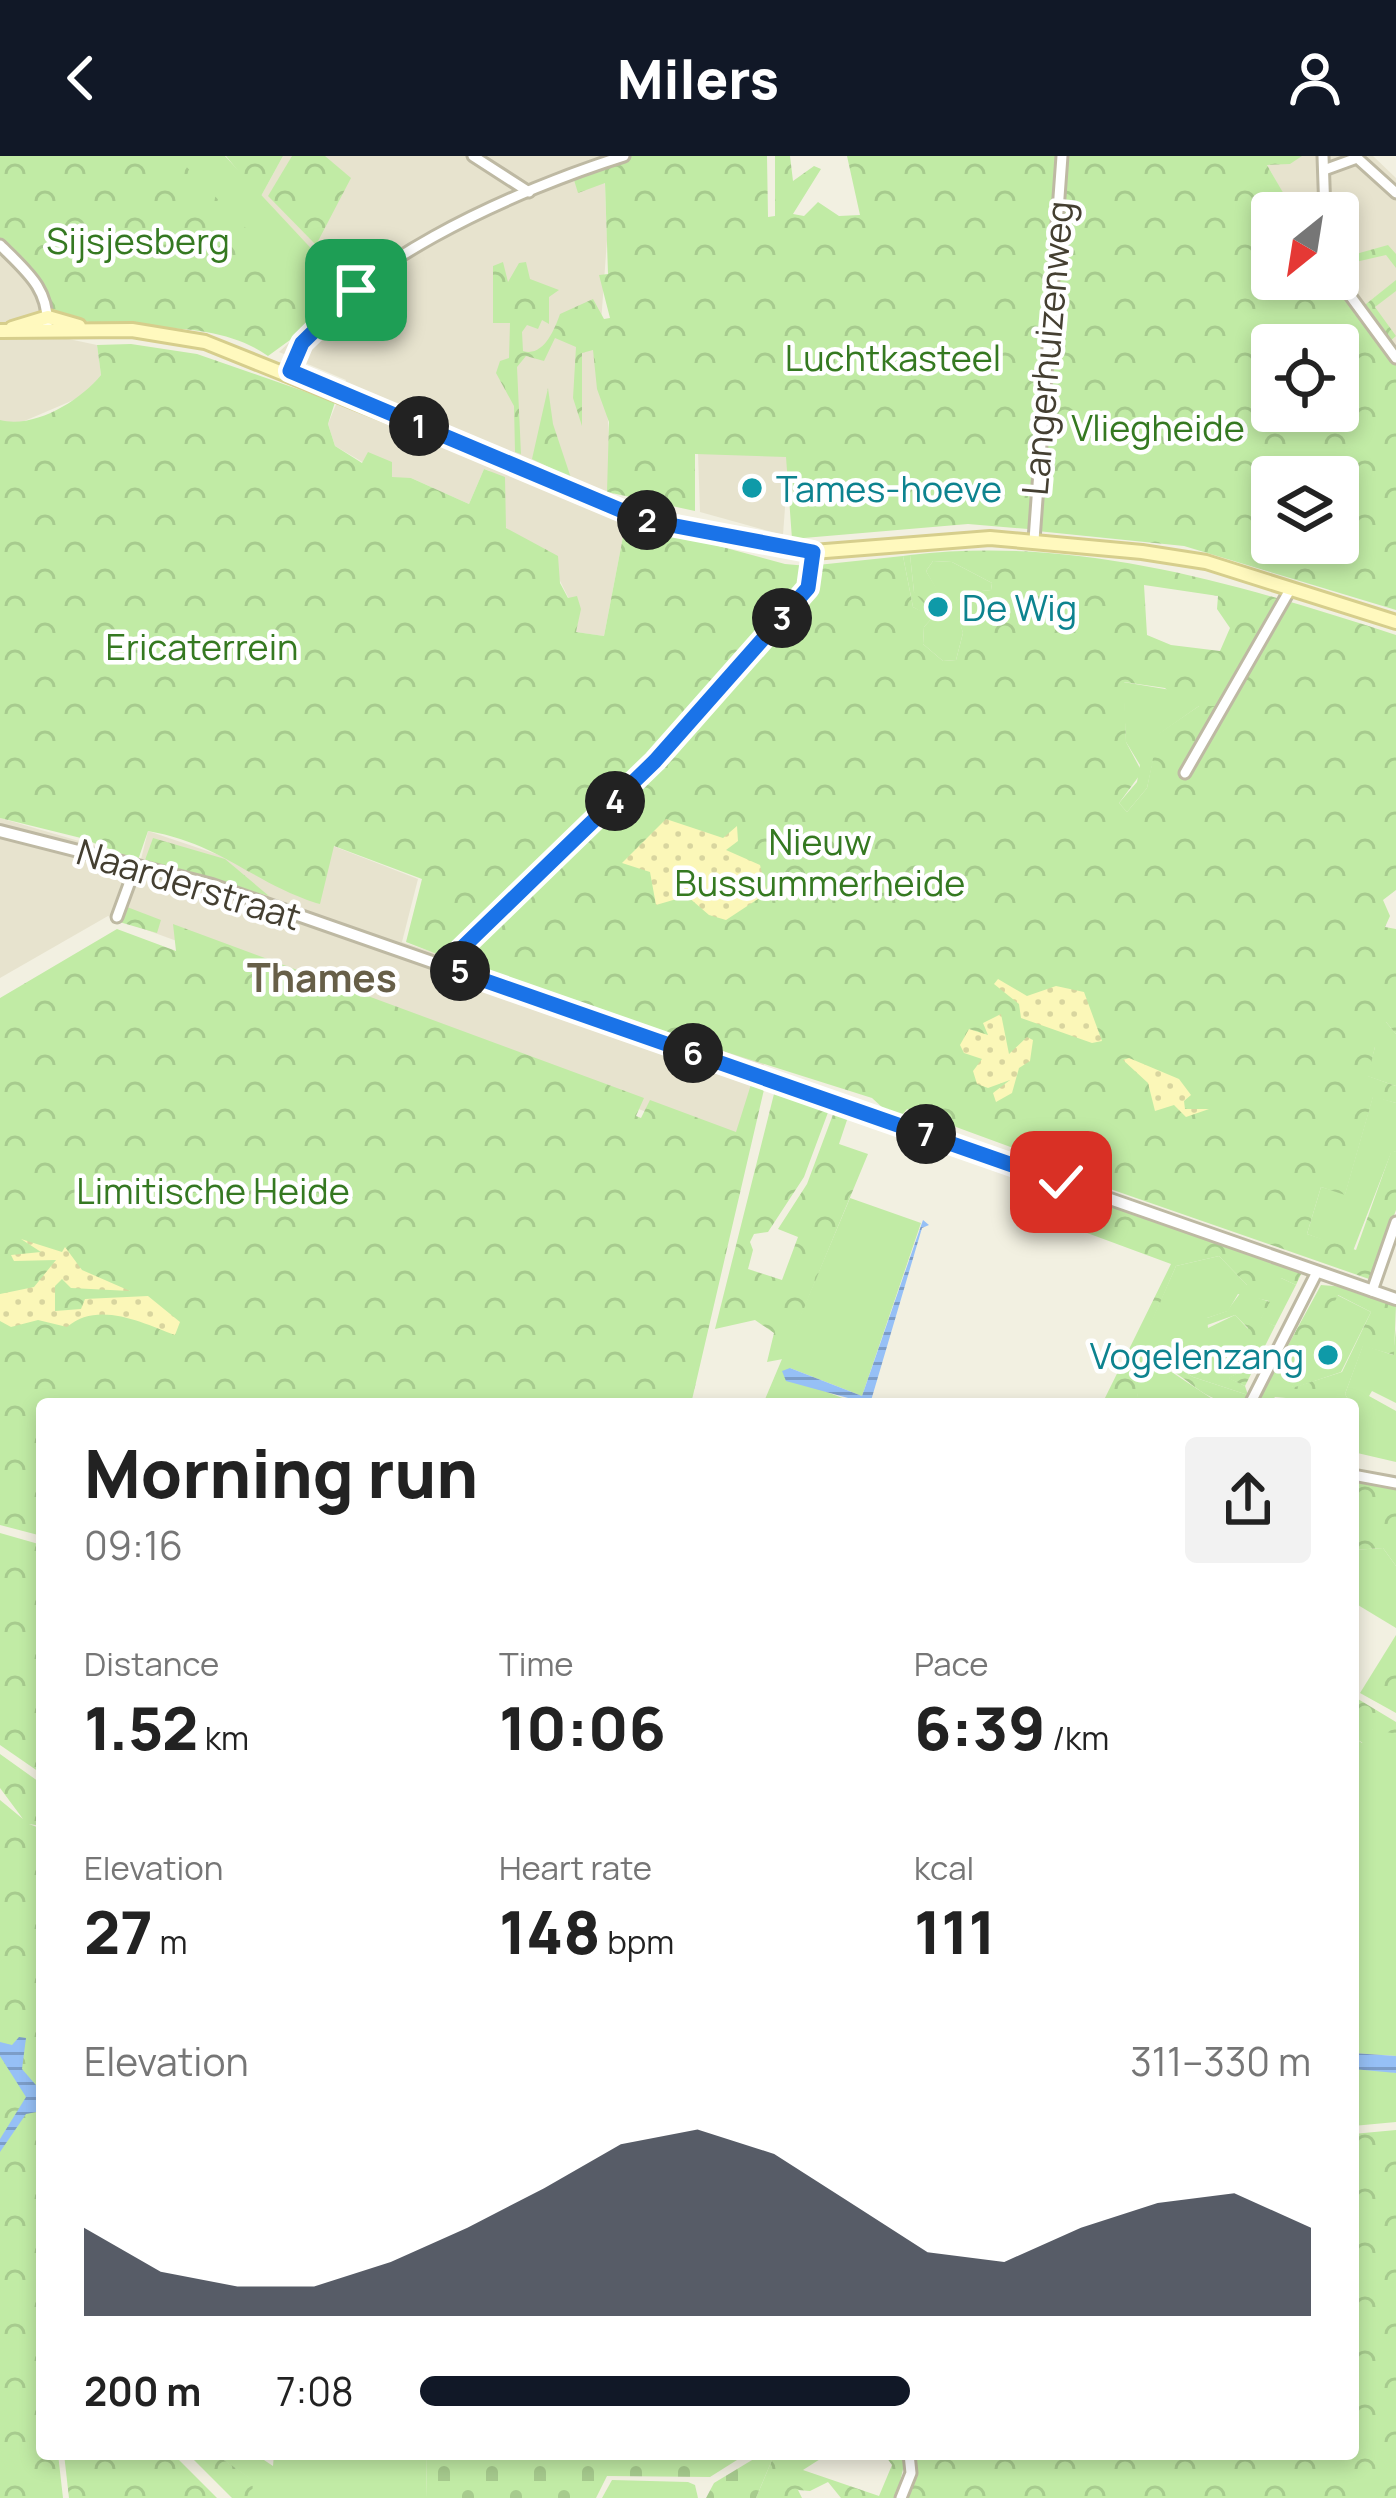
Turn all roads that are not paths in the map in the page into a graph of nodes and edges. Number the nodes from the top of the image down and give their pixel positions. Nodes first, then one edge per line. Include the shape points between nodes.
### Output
1 (473, 156) edge
2 (624, 156) edge
3 (1062, 156) edge
4 (1323, 156) edge
5 (1356, 157) edge
6 (1324, 170) junction
7 (529, 192) junction
8 (1325, 192) edge
9 (1396, 193) edge
10 (0, 245) edge
11 (1353, 300) edge
12 (48, 323) junction
13 (1, 331) edge
14 (1396, 358) edge
15 (290, 371) junction
16 (1034, 540) junction
17 (813, 552) junction
18 (1291, 588) junction
19 (1396, 622) edge
20 (1185, 773) dead end
21 (0, 830) edge
22 (136, 865) junction
23 (117, 916) dead end
24 (449, 968) junction
25 (1396, 1222) edge
26 (1316, 1272) junction
27 (1372, 1291) junction
28 (1396, 1299) edge
29 (1253, 1398) edge
30 (1359, 1475) edge
31 (1396, 1483) edge
32 (910, 2460) edge
33 (901, 2498) edge

1 - 7 street
2 - 7 street
3 - 16 street, Langerhuizenweg
4 - 6 street
5 - 6 street
5 - 9 street
6 - 8 street
7 - 15 street via 398,256 302,343
10 - 12 street via 39,285
11 - 14 street
12 - 13 main road
12 - 15 main road via 165,333
15 - 17 main road via 633,512
16 - 17 main road via 951,538
16 - 18 main road via 1206,562
17 - 24 street via 812,577 796,602 655,761
18 - 19 main road
18 - 20 street
21 - 22 street, Naarderstraat
22 - 23 street
22 - 24 street, Naarderstraat
24 - 26 street, Naarderstraat
25 - 27 street
26 - 27 street, Naarderstraat
26 - 29 street
27 - 28 street, Naarderstraat
30 - 31 street
32 - 33 street

